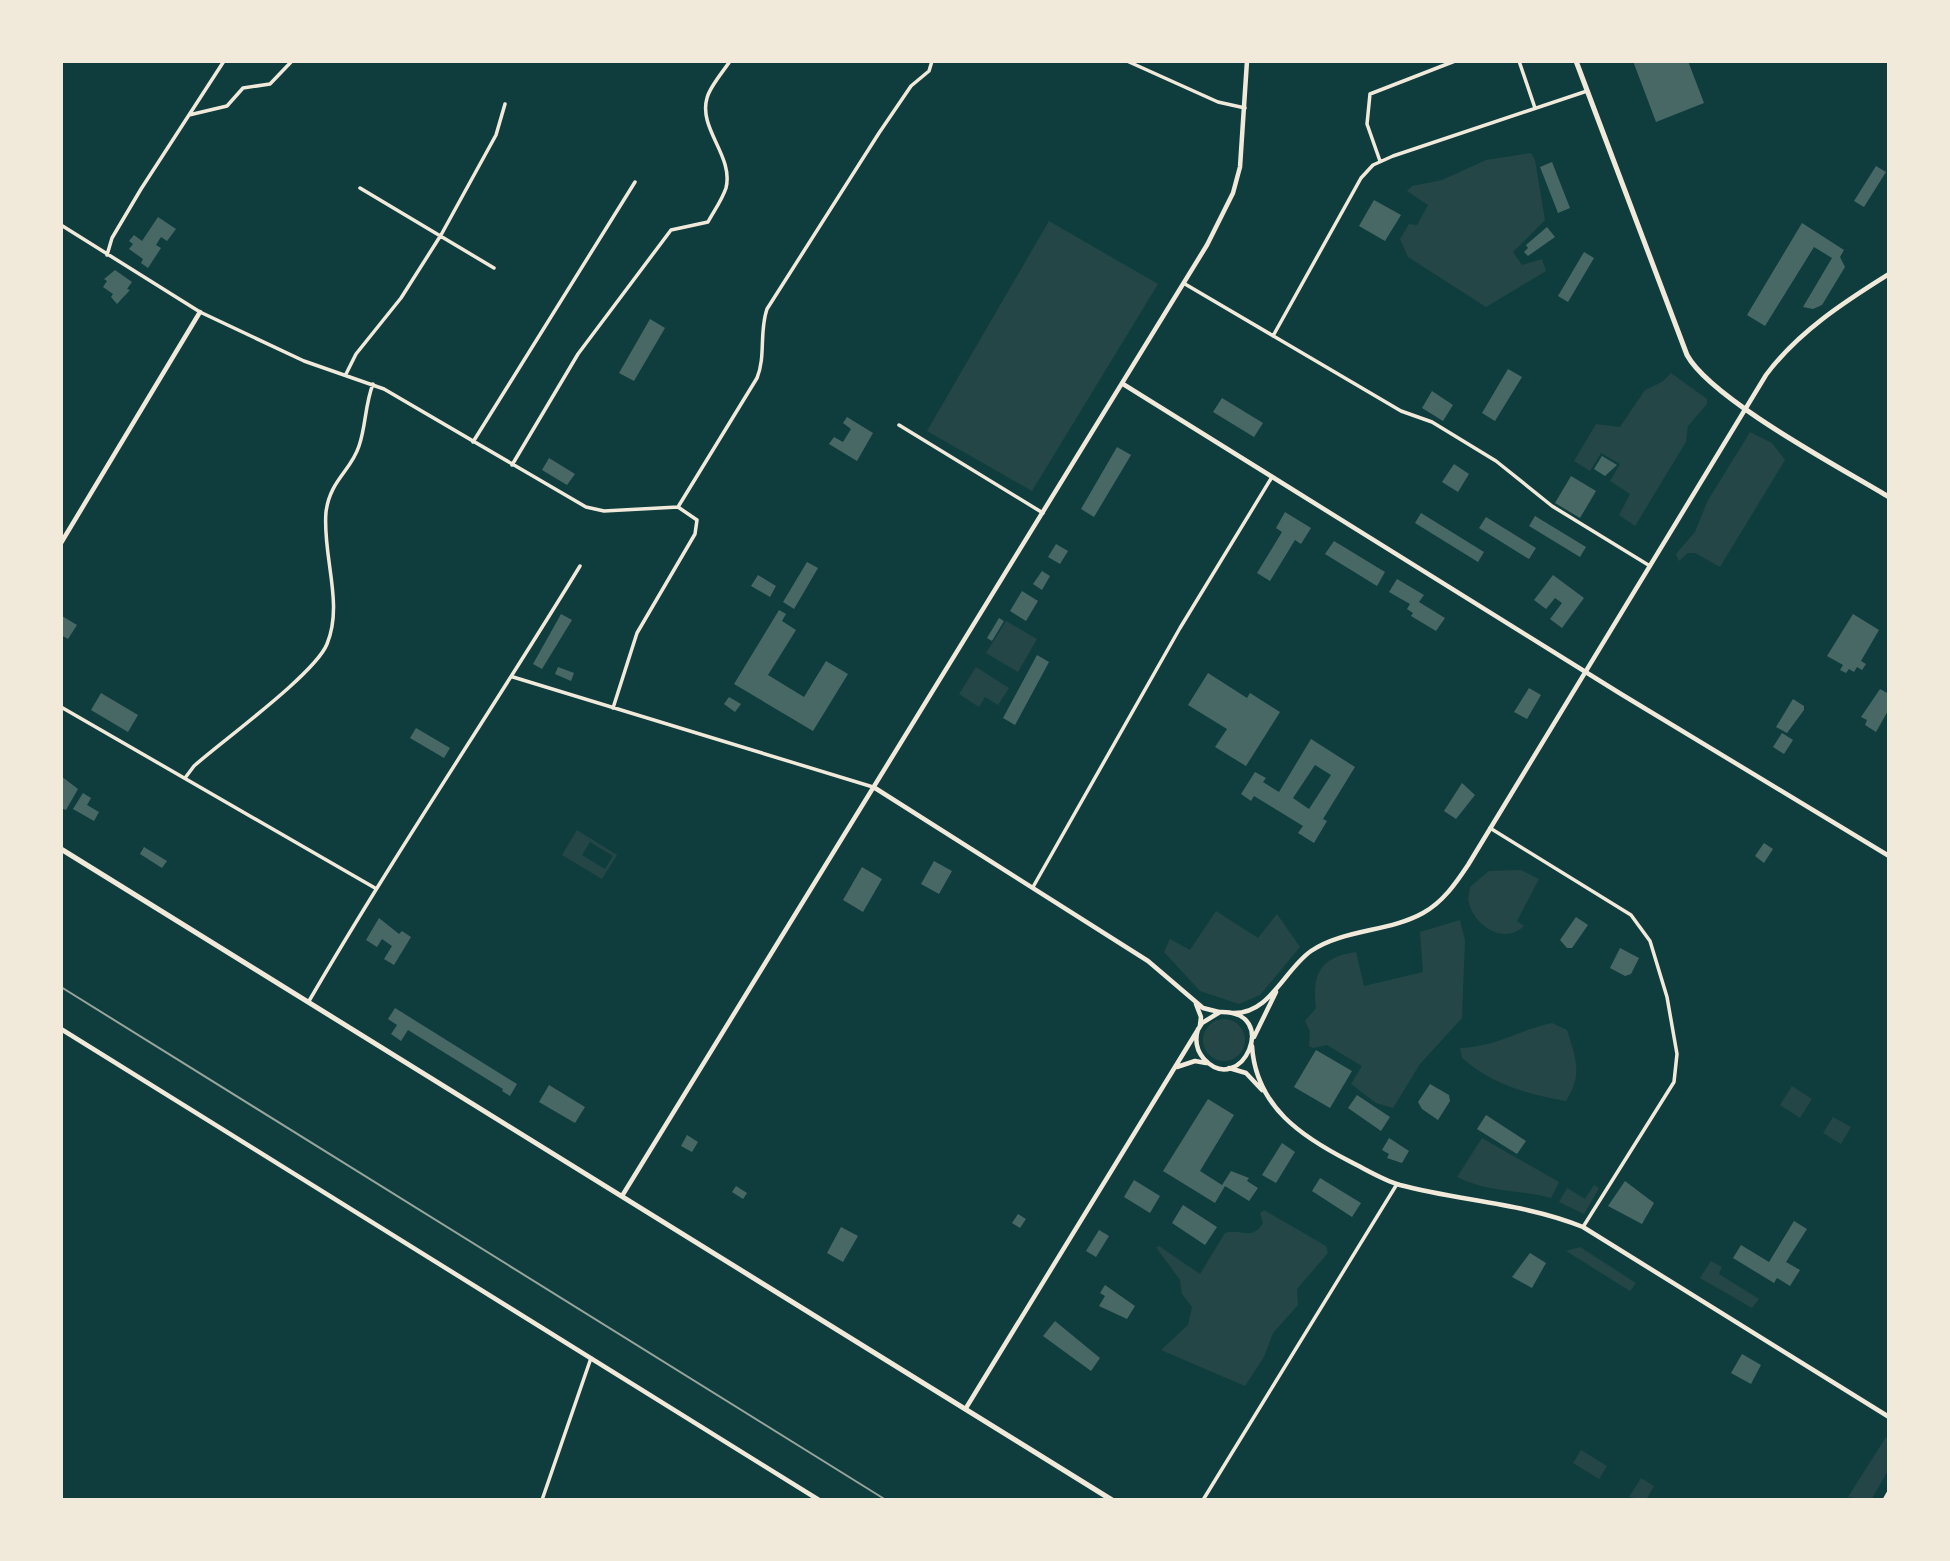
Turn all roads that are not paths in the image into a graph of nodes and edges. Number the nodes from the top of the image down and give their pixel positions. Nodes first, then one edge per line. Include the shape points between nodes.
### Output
1 (224, 61) edge
2 (292, 61) edge
3 (730, 61) edge
4 (932, 61) edge
5 (1128, 61) edge
6 (1247, 61) edge
7 (1455, 61) edge
8 (1519, 61) edge
9 (1576, 61) edge
10 (1587, 91) junction
11 (505, 104) dead end
12 (1245, 108) junction
13 (1535, 108) junction
14 (189, 115) junction
15 (1380, 161) junction
16 (635, 182) dead end
17 (360, 188) dead end
18 (61, 225) edge
19 (441, 235) junction
20 (107, 255) junction
21 (494, 268) dead end
22 (1889, 274) edge
23 (1185, 284) junction
24 (200, 312) junction
25 (1273, 336) junction
26 (346, 374) junction
27 (373, 384) junction
28 (1123, 384) junction
29 (1746, 408) junction
30 (899, 425) dead end
31 (473, 442) junction
32 (512, 465) junction
33 (1273, 475) junction
34 (1889, 497) edge
35 (678, 508) junction
36 (1043, 513) junction
37 (61, 543) edge
38 (580, 566) dead end
39 (1650, 566) junction
40 (1586, 672) junction
41 (513, 677) junction
42 (61, 707) edge
43 (613, 708) junction
44 (185, 778) junction
45 (875, 788) junction
46 (1490, 828) junction
47 (61, 849) edge
48 (1889, 856) edge
49 (1032, 887) junction
50 (375, 888) junction
51 (1280, 983) junction
52 (1191, 998) junction
53 (309, 1001) junction
54 (1220, 1012) junction
55 (1233, 1013) junction
56 (1198, 1028) junction
57 (61, 1029) edge
58 (1252, 1044) junction
59 (1212, 1065) junction
60 (1176, 1067) junction
61 (1223, 1068) junction
62 (1266, 1096) junction
63 (1397, 1184) junction
64 (622, 1196) junction
65 (1583, 1227) junction
66 (591, 1358) junction
67 (965, 1408) junction
68 (1889, 1417) edge
69 (1889, 1493) edge
70 (542, 1500) edge
71 (819, 1500) edge
72 (1112, 1500) edge
73 (1203, 1500) edge
74 (1885, 1500) edge

1 - 14 street
2 - 14 street via 270,84 243,88 227,106
3 - 32 street via 705,107 726,166 721,199 708,222 671,230 578,354
4 - 35 street via 929,71 911,86 878,134 767,309 757,378
5 - 12 street via 1217,102
6 - 12 main road
7 - 15 street via 1370,94 1367,124
8 - 13 street
9 - 10 main road
10 - 13 street
10 - 29 main road via 1687,355 1704,379
11 - 19 street via 496,135
12 - 23 main road via 1233,193
13 - 15 street
14 - 20 street via 111,238
15 - 25 street via 1367,170 1354,190
16 - 31 street
17 - 19 street
18 - 20 street
19 - 21 street
19 - 26 street
20 - 24 street
22 - 29 main road via 1801,337 1777,361
23 - 25 street
23 - 28 main road
24 - 26 street via 304,361
24 - 37 main road
25 - 39 street via 1401,411 1432,422 1506,468 1552,506
26 - 27 street
27 - 31 street
27 - 44 street via 360,445 334,484 327,512 333,597 327,645 298,678
28 - 33 main road
28 - 36 main road
29 - 34 main road
29 - 39 main road
30 - 36 street
31 - 32 street
32 - 35 street via 595,510
33 - 40 main road
33 - 49 street
35 - 43 street via 697,520 695,534 640,625
36 - 45 main road
38 - 41 street
39 - 40 main road
40 - 46 main road
40 - 48 main road
41 - 43 street
41 - 50 street
42 - 44 street
43 - 45 street
44 - 50 street
45 - 49 main road
45 - 64 main road
46 - 51 main road via 1457,881 1423,913 1324,944 1306,955
46 - 65 street via 1631,915 1650,941 1667,997 1677,1054 1674,1082
47 - 53 main road
49 - 52 main road via 1149,961
50 - 53 street
51 - 55 main road via 1254,1009
51 - 58 main road
52 - 54 main road
52 - 56 main road via 1202,1017
53 - 64 main road
54 - 55 main road
54 - 56 main road
55 - 58 main road via 1248,1024
56 - 59 main road via 1199,1052
56 - 60 main road
57 - 66 main road
58 - 61 main road via 1241,1062
58 - 62 main road via 1255,1069
59 - 60 main road via 1195,1061
59 - 61 main road
60 - 67 main road
61 - 62 main road via 1246,1073
62 - 63 main road via 1299,1133
63 - 65 main road via 1538,1212
63 - 73 street
64 - 67 main road
65 - 68 main road
66 - 70 street
66 - 71 main road
67 - 72 main road
69 - 74 main road

